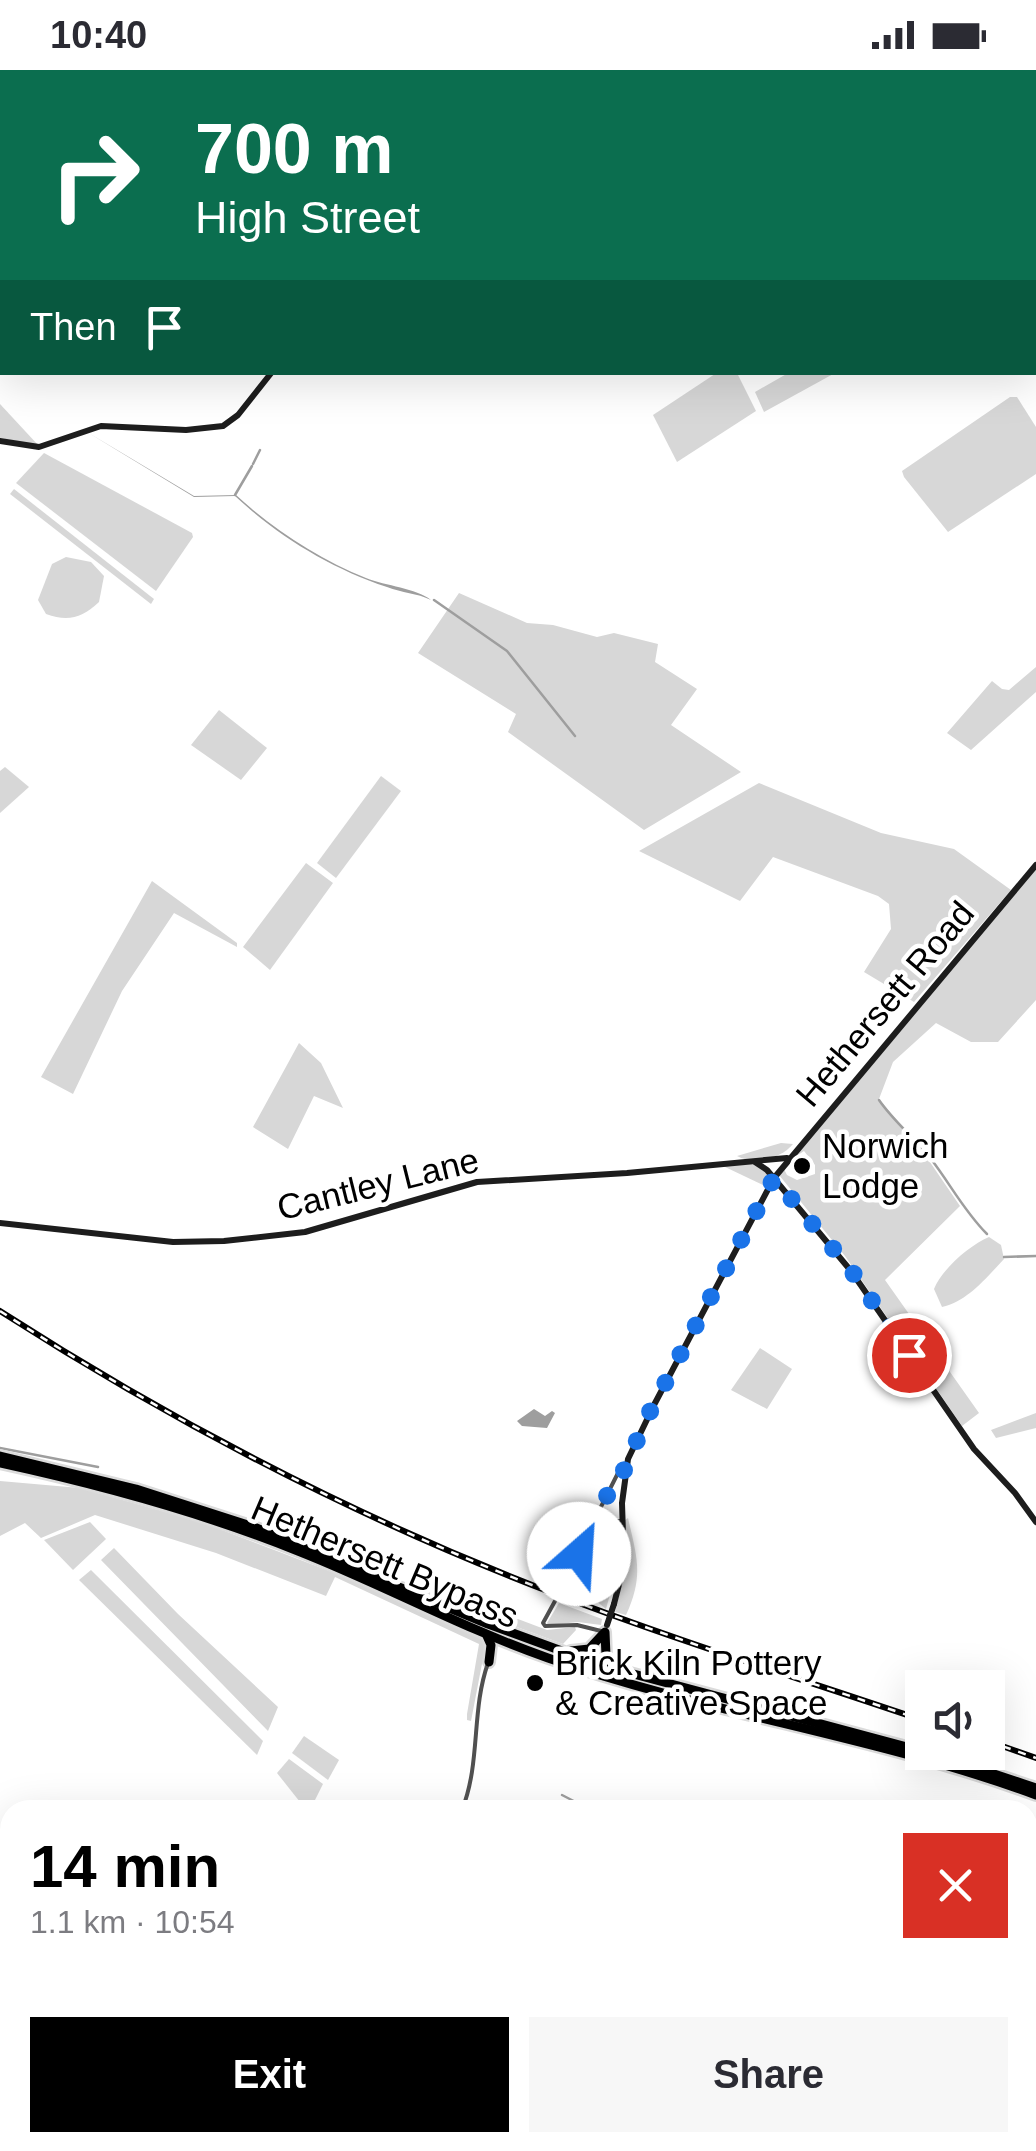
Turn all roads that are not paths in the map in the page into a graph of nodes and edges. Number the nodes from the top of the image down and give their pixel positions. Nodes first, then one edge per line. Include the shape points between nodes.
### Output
1 (270, 375) edge
2 (0, 441) edge
3 (1036, 865) edge
4 (788, 1158) junction
5 (755, 1162) junction
6 (774, 1178) junction
7 (0, 1223) edge
8 (0, 1460) edge
9 (625, 1470) junction
10 (598, 1516) junction
11 (622, 1521) junction
12 (1036, 1522) edge
13 (558, 1592) dead end
14 (555, 1601) dead end
15 (606, 1629) junction
16 (487, 1635) junction
17 (508, 1644) junction
18 (544, 1645) junction
19 (489, 1662) junction
20 (656, 1682) junction
21 (905, 1747) edge
22 (975, 1770) edge
23 (1036, 1792) edge
24 (465, 1800) edge

1 - 2 street via 224,426 95,427 39,447
3 - 4 street, Hethersett Road
4 - 5 street, Cantley Lane
4 - 6 street, Hethersett Road
5 - 6 street
5 - 7 street, Cantley Lane via 477,1182 328,1226 258,1238 174,1242
6 - 9 street, Hethersett Road
6 - 12 street via 851,1270 986,1465
8 - 16 highway, Hethersett Bypass via 270,1540
8 - 18 highway, Hethersett Bypass via 136,1489 254,1527
9 - 10 street
9 - 11 street, Hethersett Road
10 - 11 street
10 - 13 street
11 - 15 street, Hethersett Road, bridge via 624,1564
14 - 15 street via 544,1626
15 - 18 highway via 584,1651
15 - 20 highway via 604,1650 612,1662
16 - 17 highway, Hethersett Bypass
16 - 19 highway
17 - 19 highway
17 - 23 highway, Hethersett Bypass via 653,1691
18 - 20 highway, Hethersett Bypass
19 - 24 street
20 - 21 highway, Hethersett Bypass
22 - 23 highway, Hethersett Bypass

